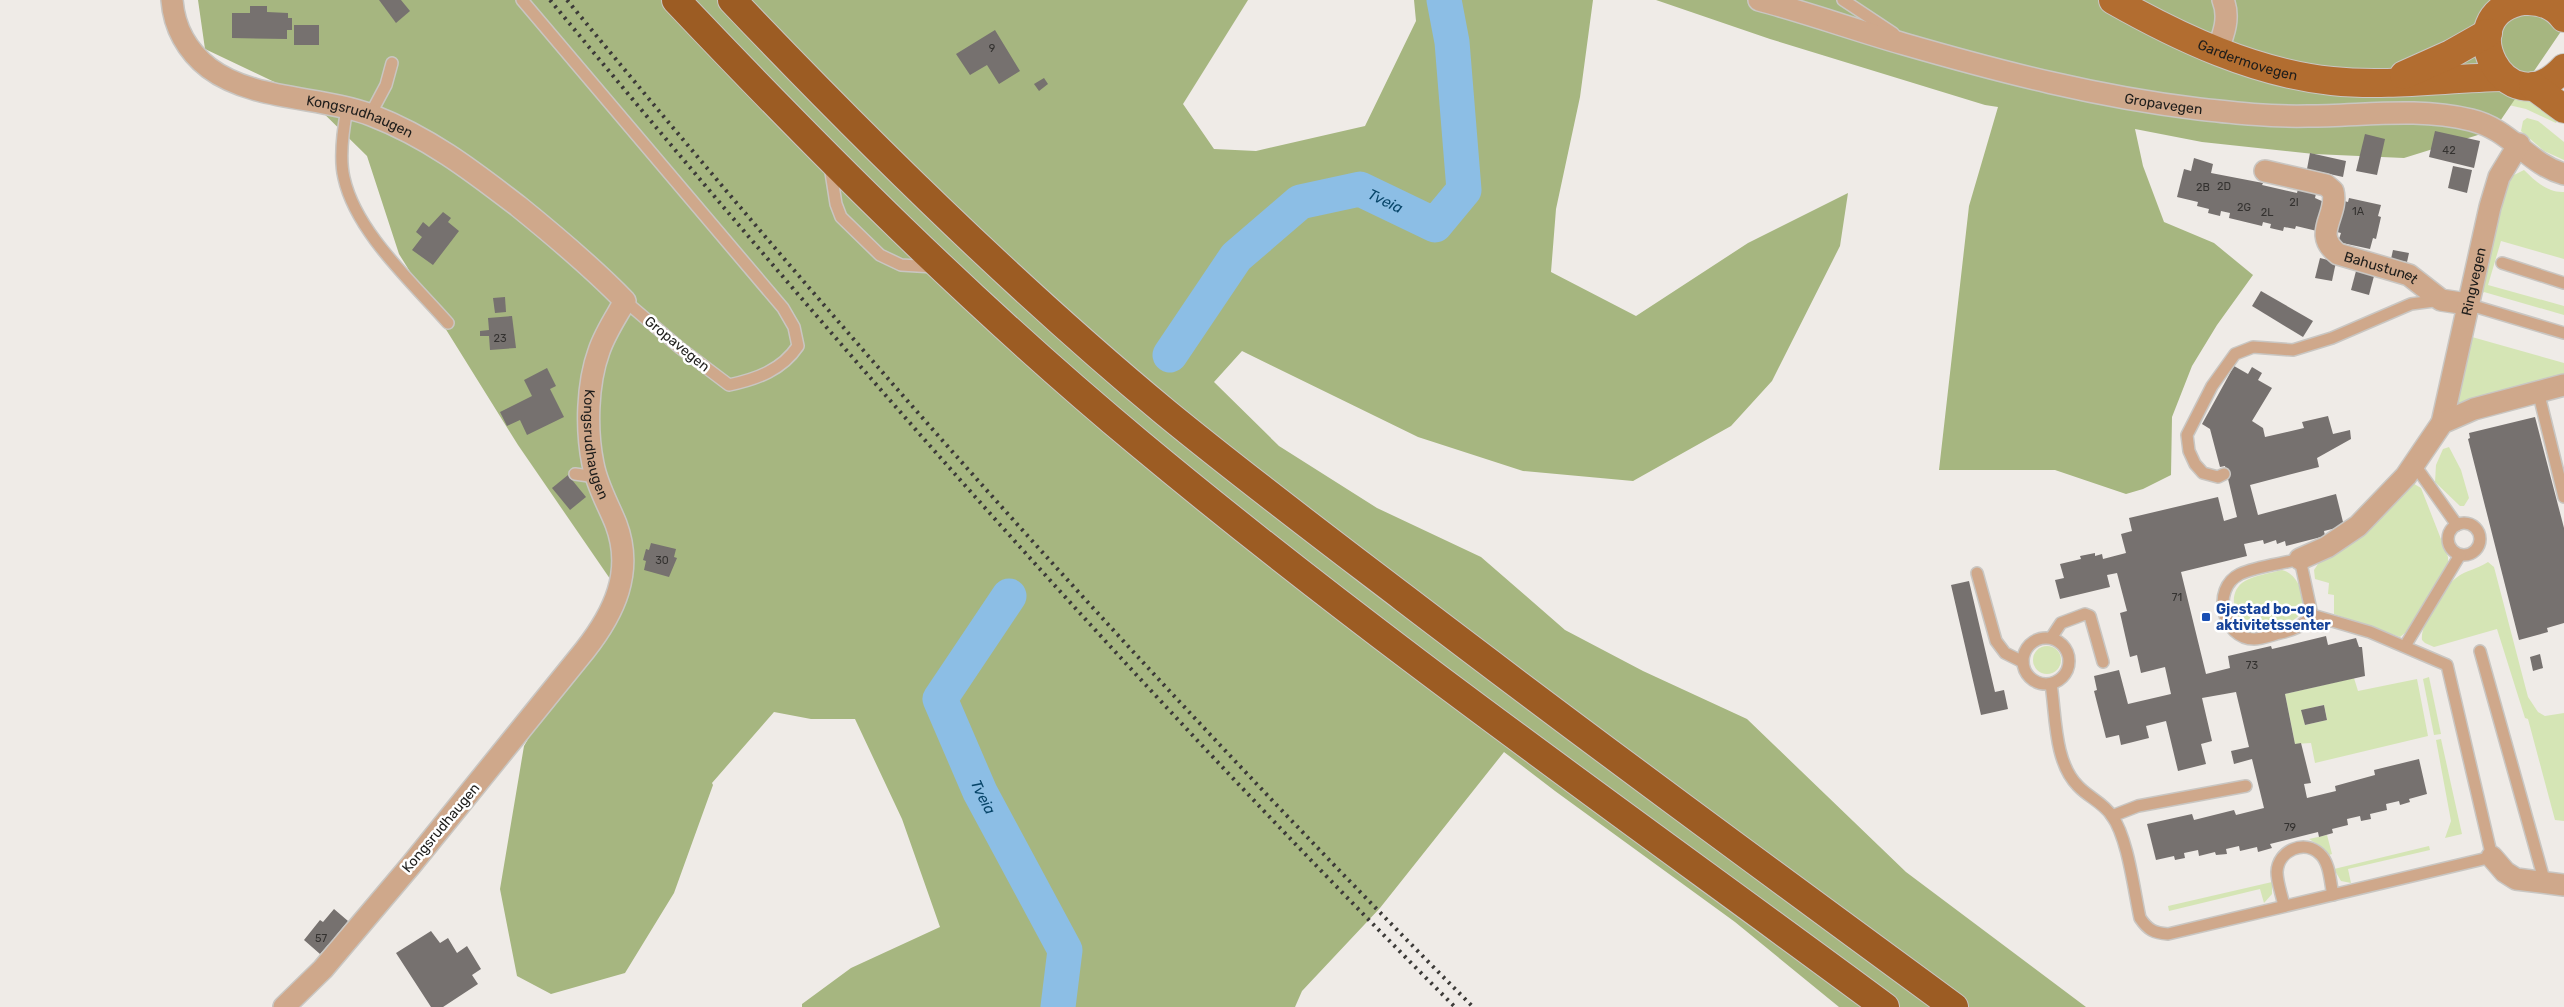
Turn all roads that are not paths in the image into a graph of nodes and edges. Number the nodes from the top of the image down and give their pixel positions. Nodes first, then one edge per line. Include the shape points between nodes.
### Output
1 (172, 0) edge
2 (522, 0) edge
3 (676, 0) edge
4 (732, 0) edge
5 (1759, 0) edge
6 (1843, 0) edge
7 (2113, 0) edge
8 (2223, 0) edge
9 (2564, 18) edge
10 (2488, 34) junction
11 (1901, 44) junction
12 (2217, 50) junction
13 (392, 63) dead end
14 (2564, 68) edge
15 (2503, 77) junction
16 (2391, 81) junction
17 (2533, 86) junction
18 (347, 109) junction
19 (2564, 109) edge
20 (370, 115) junction
21 (2519, 144) junction
22 (2265, 171) dead end
23 (2564, 174) edge
24 (2502, 263) dead end
25 (2564, 283) edge
26 (2441, 300) junction
27 (625, 301) junction
28 (2467, 304) junction
29 (448, 323) dead end
30 (2564, 333) edge
31 (2564, 384) edge
32 (2538, 391) junction
33 (2442, 423) junction
34 (2414, 464) junction
35 (575, 474) dead end
36 (2224, 474) dead end
37 (596, 477) junction
38 (2564, 497) edge
39 (2457, 525) junction
40 (2460, 555) junction
41 (2300, 559) junction
42 (1977, 573) dead end
43 (2312, 615) junction
44 (2050, 638) junction
45 (2405, 646) junction
46 (2480, 651) dead end
47 (2022, 662) junction
48 (2103, 662) dead end
49 (2051, 684) junction
50 (2246, 786) dead end
51 (2112, 816) junction
52 (2492, 857) junction
53 (2554, 884) edge
54 (2333, 894) junction
55 (2284, 906) junction
56 (284, 1007) edge
57 (1885, 1007) edge
58 (1954, 1007) edge

1 - 18 street, Kongsrudhaugen via 182,37 196,57 226,78
2 - 27 lane, Gropavegen via 783,308 794,326 798,346 784,364 751,380 729,385
3 - 57 highway via 829,159 1022,342 1139,443 1268,547 1512,733
4 - 58 highway via 813,86 934,204 1165,412 1546,706
5 - 11 street, Gropavegen via 1807,12
6 - 11 lane via 1893,32
7 - 12 main road, Gardermovegen
8 - 12 street via 2226,9 2224,33
9 - 10 main road via 2541,2 2517,2 2498,14
10 - 15 main road via 2489,57
10 - 16 main road, Gardermovegen
11 - 21 street, Gropavegen via 1993,70 2110,97 2282,116 2437,114 2482,123
12 - 16 main road, Gardermovegen via 2298,76 2334,81
13 - 20 lane via 386,85
14 - 17 main road via 2556,76
15 - 16 main road, Gardermovegen
15 - 17 main road, Gardermovegen
17 - 19 main road, Gardermovegen
18 - 20 street, Kongsrudhaugen
18 - 29 lane via 343,132 343,173 349,194 382,247
20 - 27 street, Kongsrudhaugen via 431,142 467,166 555,235
21 - 23 street, Gropavegen via 2544,167
21 - 28 street, Ringvegen via 2499,177
22 - 26 street, Bahustunet via 2333,190 2335,199 2326,240 2329,247 2338,254 2409,275
24 - 25 lane
26 - 28 street, Bahustunet
26 - 36 lane via 2411,304 2332,338 2293,350 2253,347 2235,354 2212,386 2187,436 2189,451 2203,473
27 - 37 street, Kongsrudhaugen via 599,352 591,392 591,447
28 - 30 lane
28 - 33 street, Ringvegen
31 - 32 street
32 - 33 street
32 - 38 lane
33 - 34 street, Ringvegen
34 - 39 lane
34 - 41 street, Ringvegen via 2358,526 2327,547
35 - 37 lane
37 - 56 street, Kongsrudhaugen via 616,526 624,571 606,622 412,865 323,969
39 - 40 lane via 2449,535 2449,541
39 - 40 lane via 2469,524 2480,539 2472,553
40 - 45 lane
41 - 43 lane
41 - 43 lane via 2241,574 2229,582 2223,592 2222,605 2232,626 2242,636 2254,639 2295,629
42 - 47 lane via 1996,641 2005,653
43 - 45 lane via 2343,622
44 - 47 lane via 2034,641
44 - 48 lane via 2061,623 2085,614 2090,616
44 - 49 lane via 2064,647 2069,662 2065,675
45 - 52 lane via 2446,665
46 - 53 lane
47 - 49 lane via 2024,670 2035,682
49 - 51 lane via 2067,770 2077,785
50 - 51 lane via 2138,806
51 - 55 lane via 2122,839 2140,918 2147,928 2156,933 2168,934
52 - 53 street via 2504,872 2516,879
52 - 54 lane
54 - 55 lane
54 - 55 lane via 2325,860 2305,847 2297,848 2283,856 2277,871

